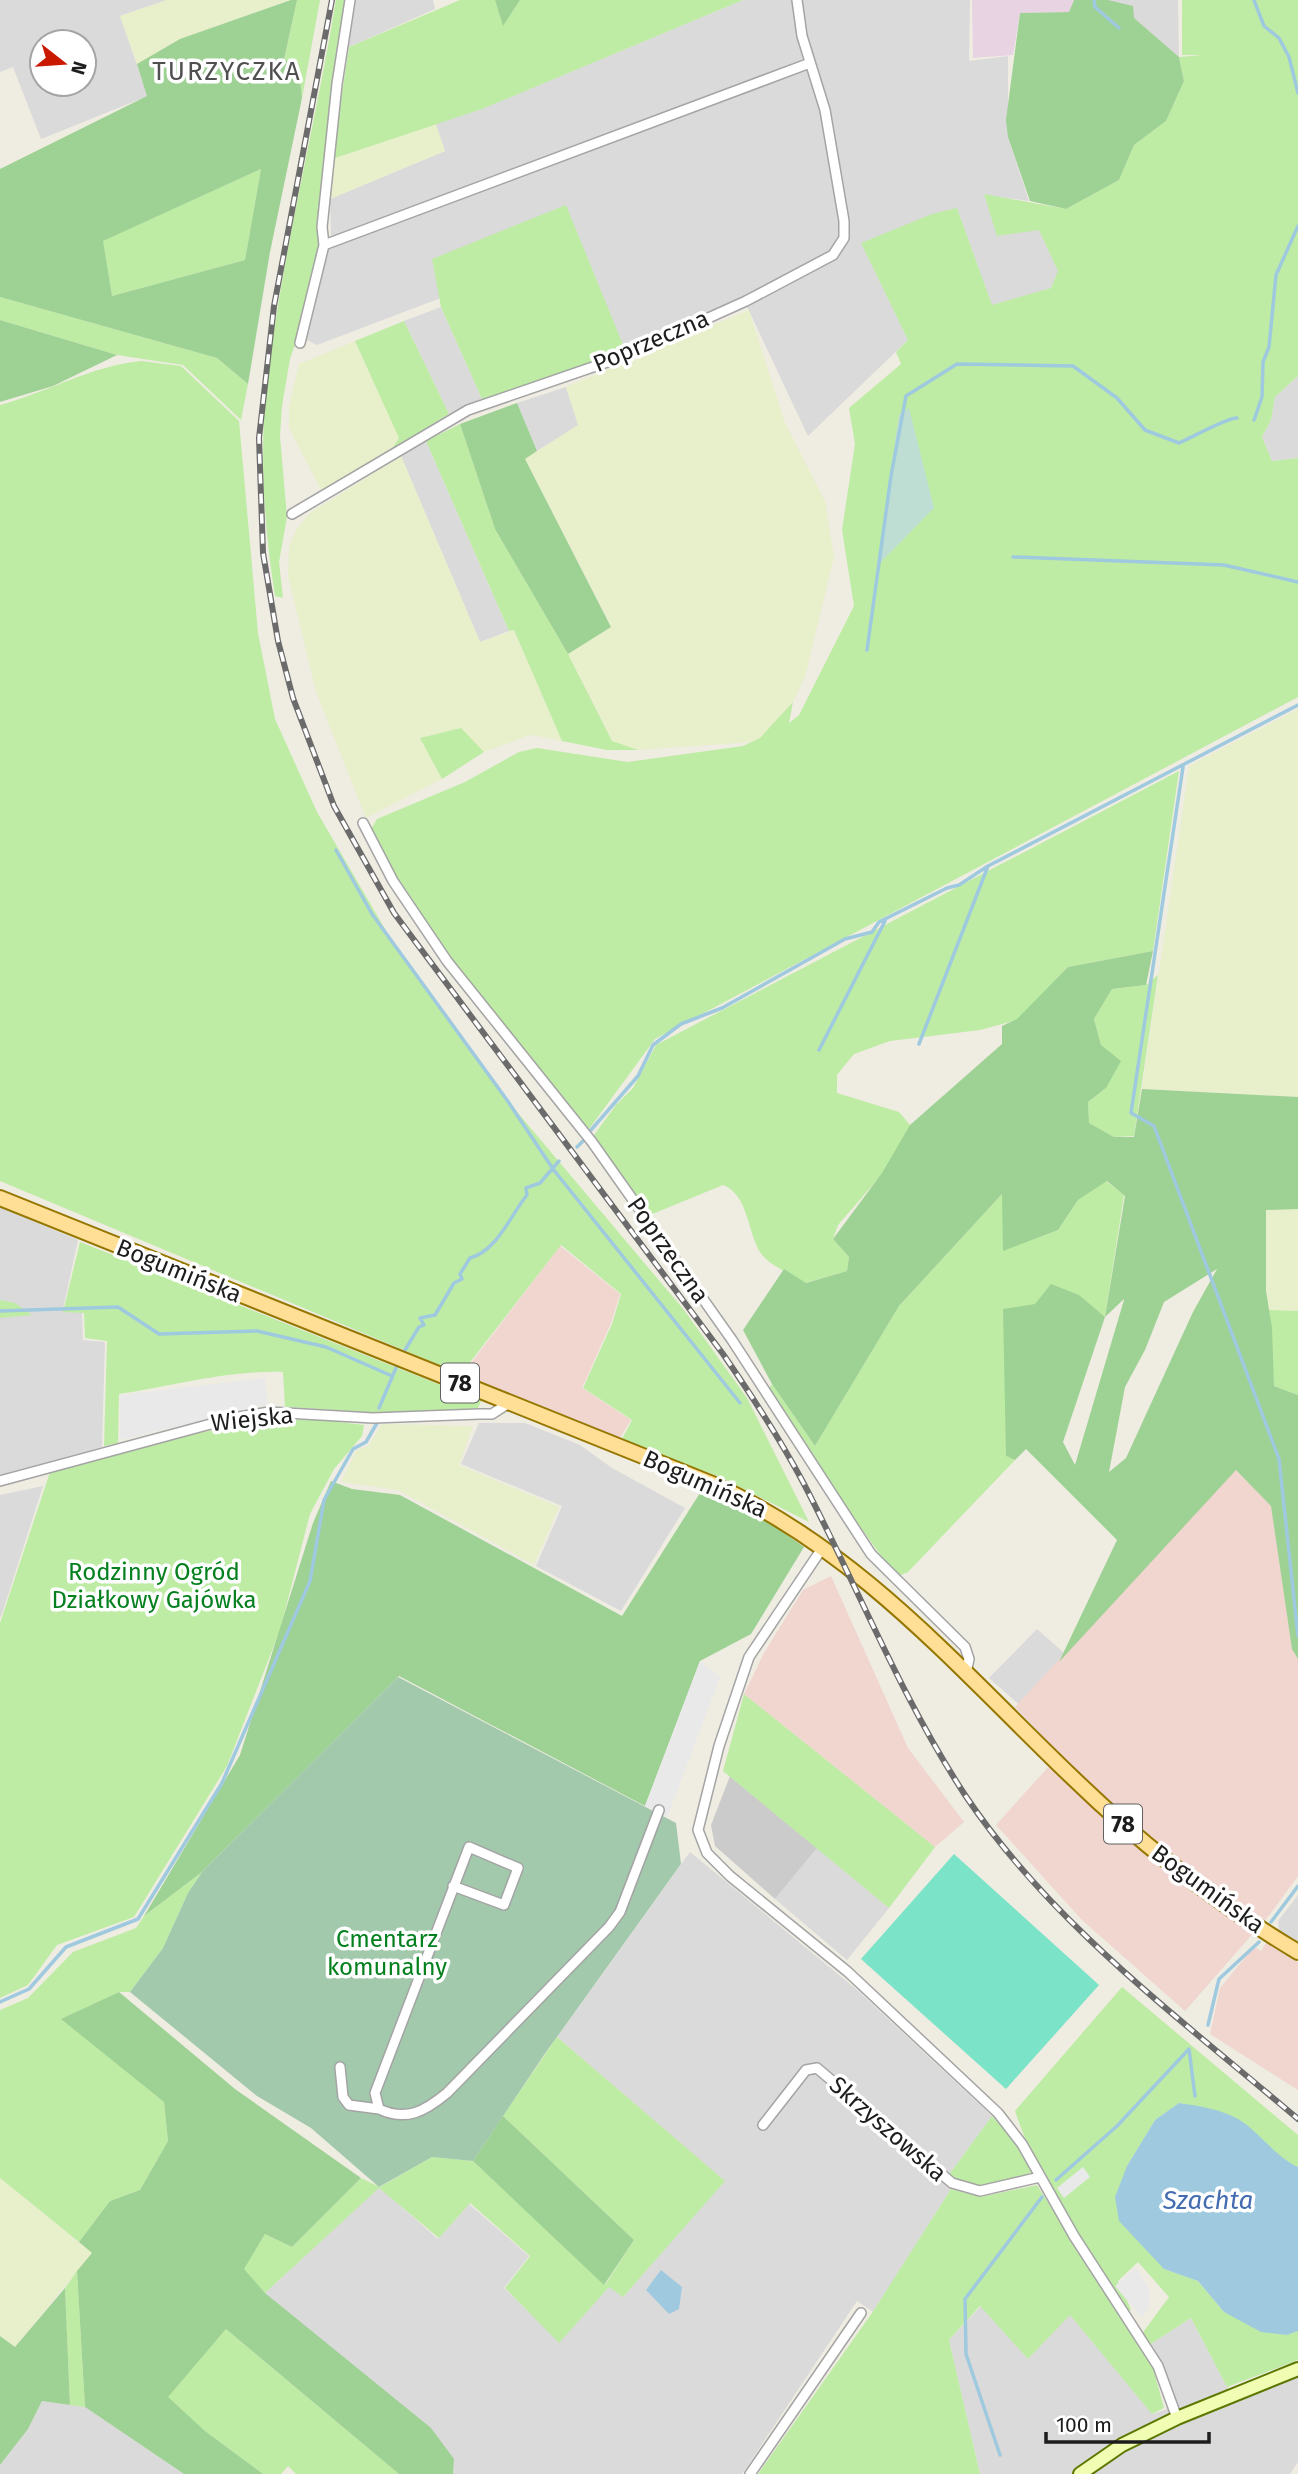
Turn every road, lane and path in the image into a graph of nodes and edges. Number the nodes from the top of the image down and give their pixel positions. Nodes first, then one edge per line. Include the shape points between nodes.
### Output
1 (350, 0) edge
2 (797, 0) edge
3 (810, 63) junction
4 (324, 245) junction
5 (300, 343) dead end
6 (292, 514) dead end
7 (363, 824) dead end
8 (0, 1198) edge
9 (509, 1403) junction
10 (0, 1481) edge
11 (823, 1547) junction
12 (966, 1673) junction
13 (659, 1810) dead end
14 (453, 1886) junction
15 (1298, 1952) edge
16 (340, 2067) dead end
17 (379, 2109) junction
18 (763, 2125) dead end
19 (1040, 2177) junction
20 (860, 2313) dead end
21 (1298, 2369) edge
22 (1177, 2418) junction
23 (750, 2474) edge
24 (1080, 2474) edge

1 - 4 street via 337,84
2 - 3 street, Poprzeczna
3 - 4 street
3 - 6 street, Poprzeczna via 825,110 844,221 844,238 833,255 746,301 622,357 468,410
4 - 5 street
7 - 12 street, Poprzeczna via 393,881 447,961 592,1142 732,1340 871,1554 965,1647 969,1658
8 - 9 main road, Bogumińska / 78
9 - 10 street, Wiejska via 480,1414 373,1418 270,1412
9 - 11 main road, Bogumińska / 78 via 749,1501
11 - 12 main road, Bogumińska / 78 via 889,1598
11 - 19 street via 750,1657 719,1746 698,1830 707,1853 730,1876 848,1972 998,2113
12 - 15 main road, Bogumińska / 78 via 1154,1851 1204,1891
13 - 17 street via 610,1927 428,2109 410,2116
14 - 14 street via 504,1905 518,1868 469,1847
14 - 17 street via 375,2093
16 - 17 street via 343,2097 349,2105
18 - 19 street, Skrzyszowska via 806,2070 817,2068 952,2183 981,2191
19 - 22 street via 1158,2366
20 - 23 street
21 - 22 street
22 - 24 street via 1122,2445

